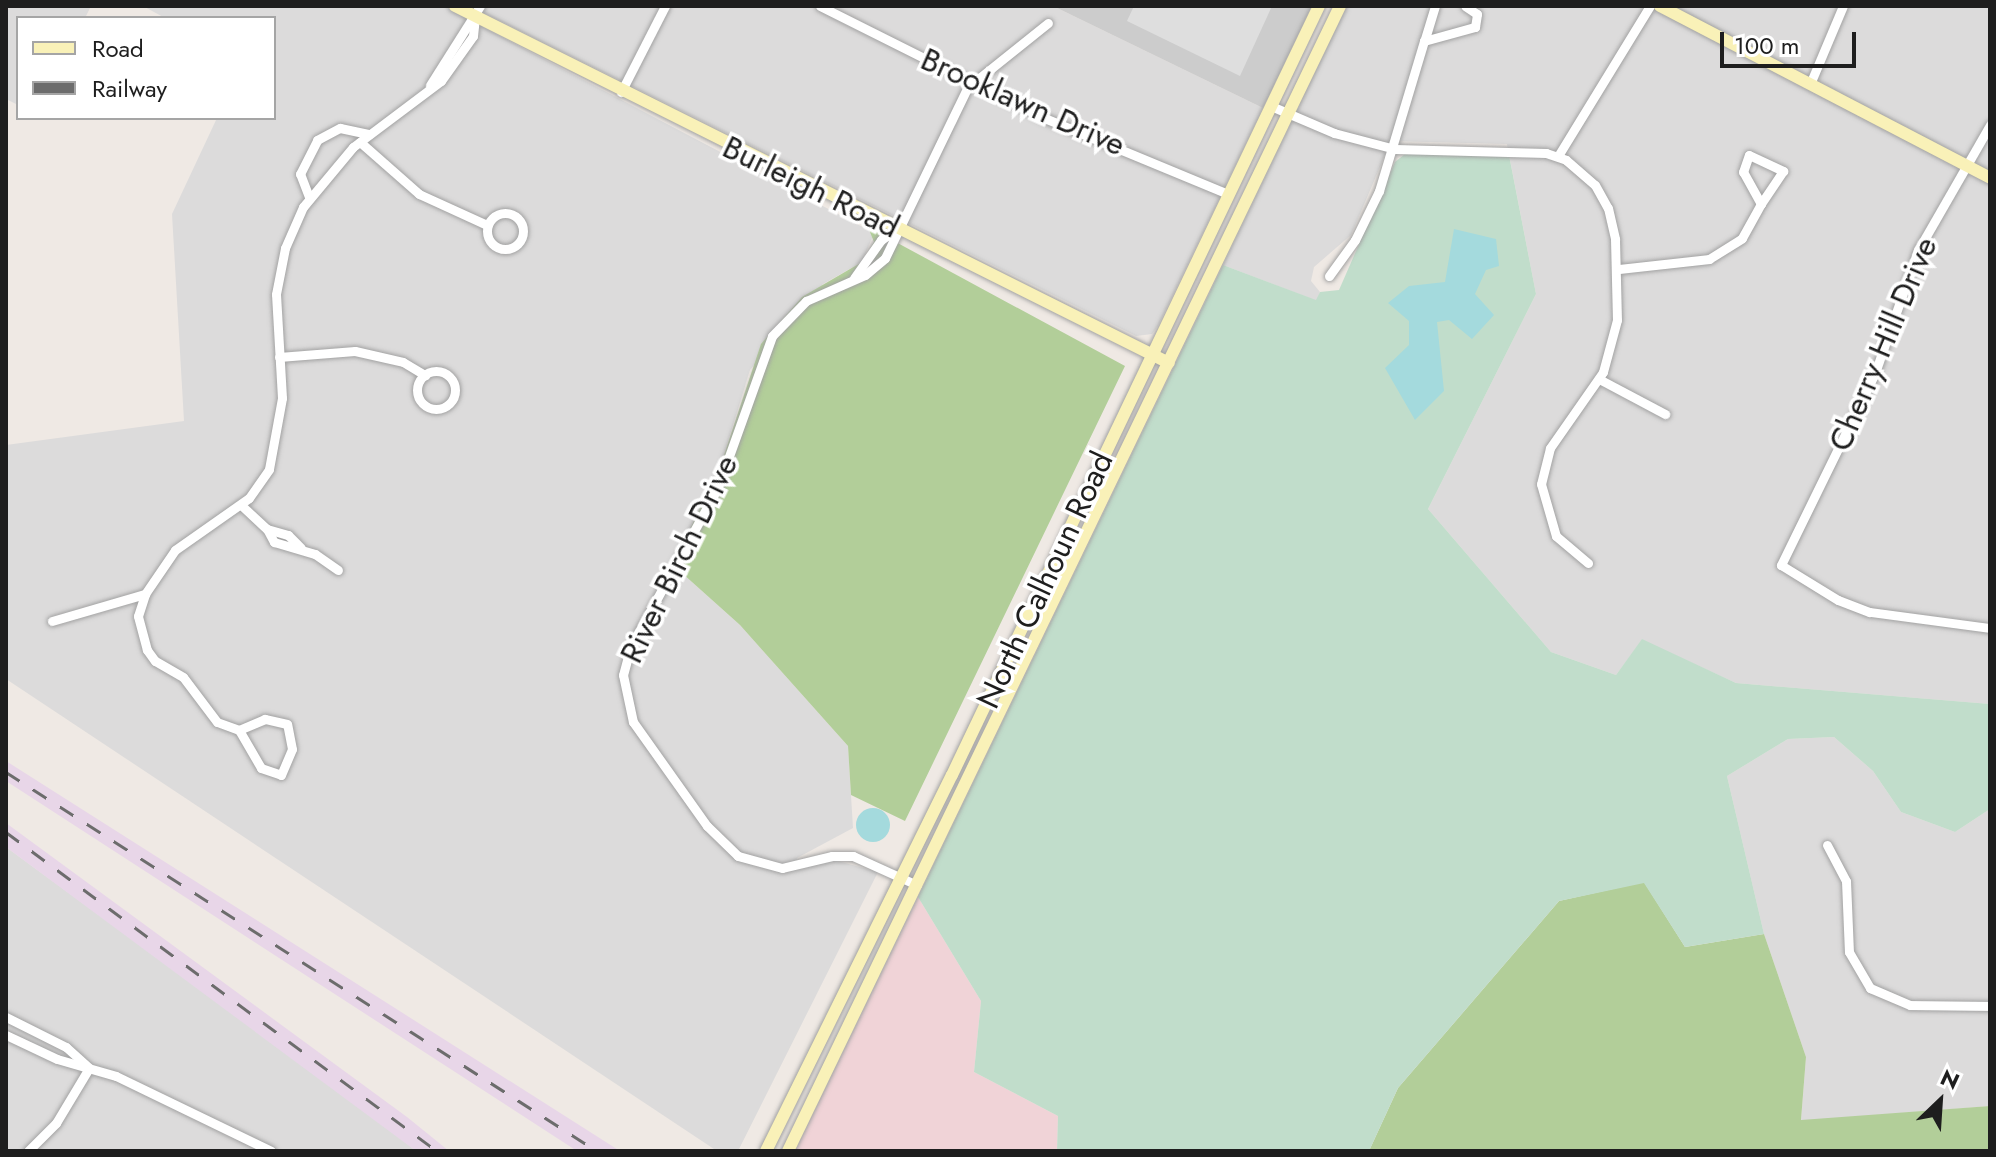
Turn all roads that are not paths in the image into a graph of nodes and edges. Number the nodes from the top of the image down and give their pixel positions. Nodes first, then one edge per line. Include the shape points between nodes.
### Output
1 (455, 6) edge
2 (665, 6) edge
3 (822, 6) edge
4 (1319, 6) edge
5 (1340, 6) edge
6 (1435, 6) edge
7 (1465, 6) edge
8 (1650, 6) edge
9 (1660, 6) edge
10 (1843, 6) edge
11 (477, 11) edge
12 (1048, 23) dead end
13 (1424, 41) junction
14 (972, 83) junction
15 (1810, 84) junction
16 (621, 92) junction
17 (1271, 106) junction
18 (1288, 114) junction
19 (1990, 125) edge
20 (369, 134) junction
21 (360, 142) junction
22 (1395, 149) junction
23 (1558, 156) junction
24 (1969, 167) junction
25 (1990, 178) edge
26 (1228, 194) junction
27 (309, 197) junction
28 (1761, 204) junction
29 (487, 225) junction
30 (896, 229) junction
31 (1619, 269) junction
32 (1329, 276) dead end
33 (1152, 355) junction
34 (279, 357) junction
35 (1169, 363) junction
36 (425, 375) junction
37 (1599, 379) junction
38 (1665, 414) dead end
39 (241, 505) junction
40 (1588, 563) dead end
41 (338, 570) dead end
42 (145, 594) junction
43 (52, 621) dead end
44 (1990, 628) edge
45 (239, 730) junction
46 (1827, 845) dead end
47 (899, 876) junction
48 (917, 885) junction
49 (1990, 1006) edge
50 (6, 1017) edge
51 (6, 1035) edge
52 (89, 1068) junction
53 (28, 1151) edge
54 (271, 1151) edge
55 (766, 1151) edge
56 (788, 1151) edge

1 - 11 main road, Burleigh Road
2 - 16 street
3 - 14 street, Brooklawn Drive
4 - 17 main road, North Calhoun Road
5 - 18 main road, North Calhoun Road
6 - 13 street
7 - 13 street via 1477,14 1475,27
8 - 23 street
9 - 15 main road
10 - 15 street
11 - 16 main road, Burleigh Road
11 - 20 street via 476,27 441,81
12 - 14 street
13 - 22 street
14 - 26 street, Brooklawn Drive
14 - 30 street, River Birch Drive
15 - 24 main road
16 - 30 main road, Burleigh Road
17 - 18 street
17 - 26 main road, North Calhoun Road
18 - 22 street
18 - 35 main road, North Calhoun Road
19 - 24 street, Cherry Hill Drive
20 - 21 street
20 - 27 street via 340,128 317,140 300,174
21 - 27 street
21 - 29 street via 419,194
22 - 23 street via 1533,150
22 - 32 street via 1368,215
23 - 31 street via 1579,169 1602,196
24 - 25 main road
24 - 44 street, Cherry Hill Drive via 1918,250 1875,373 1781,565 1862,610
26 - 33 main road, North Calhoun Road
27 - 34 street via 280,270 275,321
28 - 28 street via 1783,171 1749,155 1743,172
28 - 31 street via 1742,238 1709,259
29 - 29 street via 490,242 500,249 517,245 523,235 522,223 513,214 495,215
30 - 33 main road, Burleigh Road
30 - 47 street, River Birch Drive via 895,245 885,258 806,301 772,336 717,490 631,646 623,690 633,722 651,748 713,834 738,856 782,868 853,856
31 - 37 street via 1617,320
33 - 35 main road, Burleigh Road
33 - 47 main road, North Calhoun Road
34 - 36 street via 355,351 403,362
34 - 39 street via 282,398 275,449 261,484
35 - 48 main road, North Calhoun Road
36 - 36 street via 441,372 451,378 455,395 448,405 435,409 419,399 418,386
37 - 38 street
37 - 40 street via 1550,448 1541,484 1556,536
39 - 41 street via 274,542 301,548
39 - 42 street via 175,550
42 - 43 street
42 - 45 street via 138,616 147,650 183,677 217,722
45 - 45 street via 265,719 287,724 292,749 281,775 261,768
46 - 49 street via 1846,881 1849,952 1870,988 1910,1005
47 - 48 street, River Birch Drive
47 - 55 main road, North Calhoun Road
48 - 56 main road, North Calhoun Road
50 - 52 street via 66,1047
51 - 52 street
52 - 53 street via 56,1123
52 - 54 street

